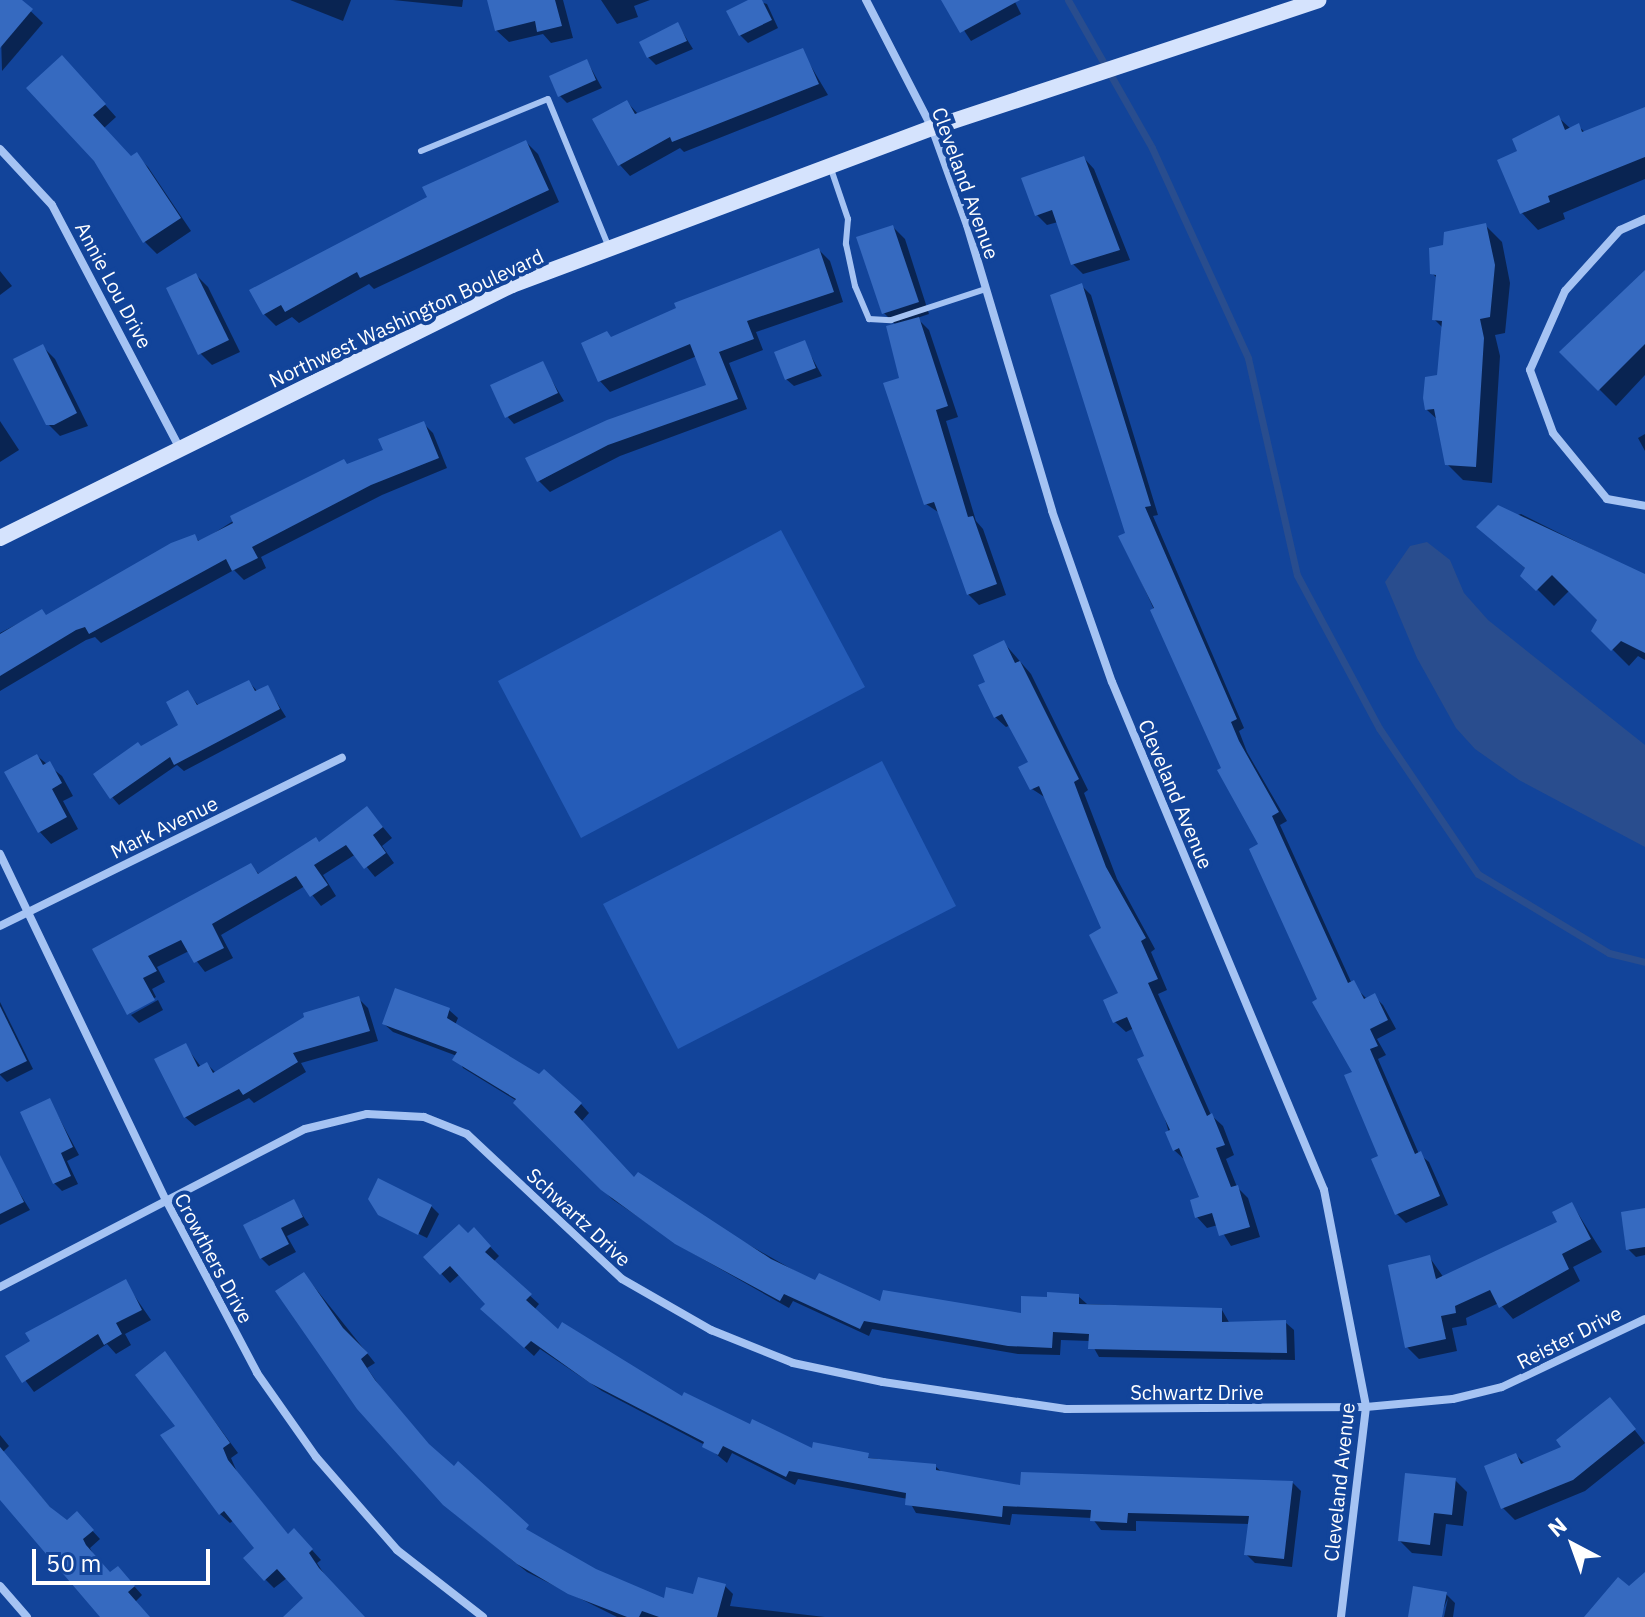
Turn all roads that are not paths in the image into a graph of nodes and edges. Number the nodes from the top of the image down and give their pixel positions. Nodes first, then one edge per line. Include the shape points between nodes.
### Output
1 (866, 0) edge
2 (1318, 0) edge
3 (932, 128) junction
4 (0, 149) edge
5 (421, 151) dead end
6 (830, 165) junction
7 (1645, 219) edge
8 (609, 248) junction
9 (986, 289) junction
10 (180, 449) junction
11 (1645, 506) edge
12 (0, 538) edge
13 (342, 758) dead end
14 (0, 854) edge
15 (29, 911) junction
16 (0, 926) edge
17 (167, 1202) junction
18 (0, 1287) edge
19 (1645, 1319) edge
20 (1366, 1407) junction
21 (0, 1586) edge
22 (27, 1617) edge
23 (483, 1617) edge
24 (1341, 1617) edge

1 - 3 street, Cleveland Avenue
2 - 3 main road, Northwest Washington Boulevard
3 - 6 main road, Northwest Washington Boulevard
3 - 9 street, Cleveland Avenue
4 - 10 street, Annie Lou Drive via 52,205
5 - 8 lane via 548,99
6 - 8 main road, Northwest Washington Boulevard
6 - 9 lane via 848,219 846,244 855,286 869,319 891,320
7 - 11 street via 1620,230 1565,291 1530,370 1553,433 1607,499
8 - 10 main road, Northwest Washington Boulevard via 512,285
9 - 20 street, Cleveland Avenue via 1052,511 1112,682 1324,1190
10 - 12 main road, Northwest Washington Boulevard
13 - 15 street, Mark Avenue
14 - 15 street, Crowthers Drive
15 - 16 street, Mark Avenue
15 - 17 street, Crowthers Drive
17 - 18 street, Schwartz Drive
17 - 20 street, Schwartz Drive via 305,1129 367,1114 424,1117 467,1134 622,1279 711,1330 793,1363 1066,1409
17 - 23 street, Crowthers Drive via 257,1373 316,1457 397,1550
19 - 20 street, Reister Drive via 1502,1387 1453,1399
20 - 24 street, Cleveland Avenue
21 - 22 street

